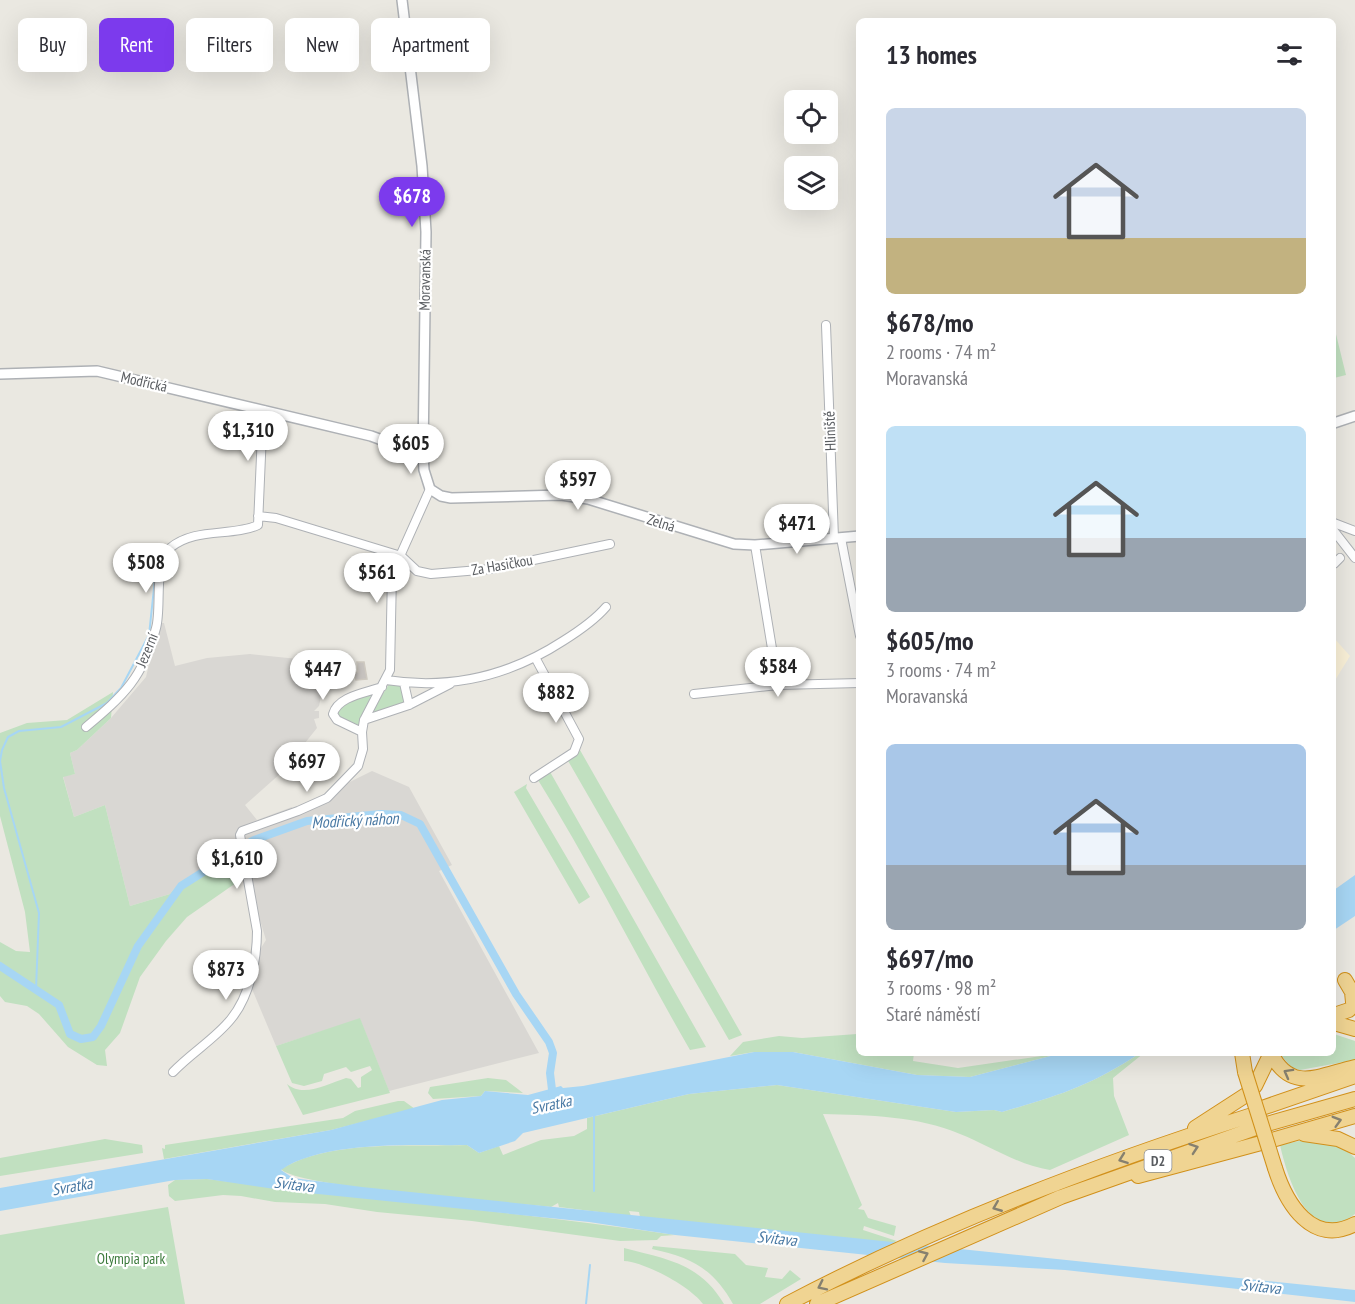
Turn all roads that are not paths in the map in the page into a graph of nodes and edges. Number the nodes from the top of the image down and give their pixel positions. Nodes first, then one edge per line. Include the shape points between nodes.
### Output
1 (402, 0) edge
2 (826, 325) dead end
3 (0, 374) edge
4 (263, 410) junction
5 (1355, 416) edge
6 (1336, 422) edge
7 (423, 455) junction
8 (430, 489) junction
9 (258, 516) junction
10 (1336, 524) edge
11 (1355, 531) edge
12 (856, 536) edge
13 (1336, 536) edge
14 (838, 538) junction
15 (610, 544) dead end
16 (755, 545) junction
17 (1344, 554) junction
18 (401, 556) junction
19 (1355, 558) edge
20 (1336, 562) edge
21 (606, 607) dead end
22 (856, 618) edge
23 (536, 659) junction
24 (404, 683) junction
25 (856, 683) edge
26 (384, 684) junction
27 (451, 684) junction
28 (778, 685) junction
29 (694, 694) dead end
30 (409, 705) junction
31 (364, 720) junction
32 (86, 727) dead end
33 (362, 732) junction
34 (534, 778) dead end
35 (1344, 981) edge
36 (1352, 1004) edge
37 (1336, 1014) edge
38 (1336, 1023) edge
39 (1355, 1028) edge
40 (1242, 1056) edge
41 (1270, 1056) edge
42 (1273, 1056) edge
43 (1355, 1067) edge
44 (173, 1072) dead end
45 (1355, 1076) edge
46 (1355, 1086) edge
47 (1355, 1099) edge
48 (1355, 1116) edge
49 (1260, 1118) junction
50 (1178, 1139) junction
51 (1270, 1140) junction
52 (1355, 1147) edge
53 (1060, 1197) junction
54 (1355, 1224) edge
55 (787, 1304) edge
56 (817, 1304) edge

1 - 7 street, Moravanská via 426,232
2 - 14 street, Hliniště
3 - 4 street, Modřická via 97,371
4 - 7 street, Modřická via 371,436
4 - 9 street
5 - 6 street
7 - 8 street, Moravanská
8 - 16 street, Zelná via 451,498 561,495 588,499 711,538
8 - 18 street
9 - 18 street
9 - 32 street, Jezerní via 258,525 251,528 212,531 166,552 159,583 157,626 143,666 124,696
10 - 11 street
12 - 14 street, Zelná
13 - 17 street
14 - 16 street, Zelná
14 - 22 street, Hliniště
15 - 18 street, Za Hasičkou via 491,569 431,574 417,572
16 - 28 street
17 - 19 street
17 - 20 street
18 - 26 street via 391,578 390,670
21 - 23 street via 590,624
23 - 27 street via 483,678
23 - 34 street via 579,739 574,752
24 - 26 street
24 - 27 street
24 - 30 street
25 - 28 street
26 - 31 street
26 - 33 street via 335,707 333,714 337,720
27 - 30 street
28 - 29 street
30 - 31 street
31 - 33 street
33 - 44 street via 358,766 327,798 242,831 240,841 257,938 245,993 232,1018
35 - 36 highway via 1352,992
36 - 37 highway
36 - 39 street via 1349,1019
38 - 39 highway
40 - 54 highway, bridge via 1286,1197 1303,1219 1318,1228 1333,1231
41 - 50 highway via 1250,1091
43 -> 42 highway via 1300,1078 1282,1071
45 - 49 highway
46 - 49 highway, D2
47 - 49 highway, D2
51 -> 48 highway
49 - 50 highway, D2
53 -> 49 highway, D2
50 -> 55 highway, D2 via 938,1232
51 - 52 highway via 1319,1135
51 - 53 highway
56 -> 53 highway, D2

